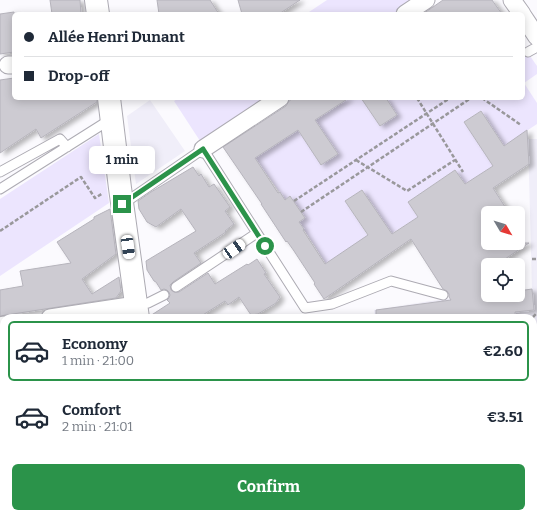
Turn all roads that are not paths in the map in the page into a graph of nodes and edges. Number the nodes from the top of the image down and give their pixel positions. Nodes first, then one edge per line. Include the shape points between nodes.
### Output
1 (96, 0) edge
2 (426, 0) edge
3 (512, 0) edge
4 (98, 12) edge
5 (408, 12) edge
6 (520, 12) edge
7 (525, 19) edge
8 (537, 37) edge
9 (537, 47) edge
10 (528, 52) dead end
11 (277, 100) edge
12 (110, 108) edge
13 (67, 147) junction
14 (203, 149) junction
15 (0, 172) edge
16 (0, 189) edge
17 (115, 197) junction
18 (257, 233) junction
19 (176, 287) dead end
20 (164, 295) dead end
21 (443, 295) dead end
22 (137, 311) edge
23 (100, 314) edge

1 - 4 street
2 - 5 street
3 - 6 street
7 - 8 street
9 - 10 lane
11 - 14 street
12 - 13 lane
12 - 17 street
13 - 15 lane via 60,139
13 - 16 lane
14 - 17 lane
14 - 18 lane
17 - 22 street
18 - 19 lane
18 - 21 lane via 305,308 332,304 390,281
20 - 22 lane
22 - 23 street

